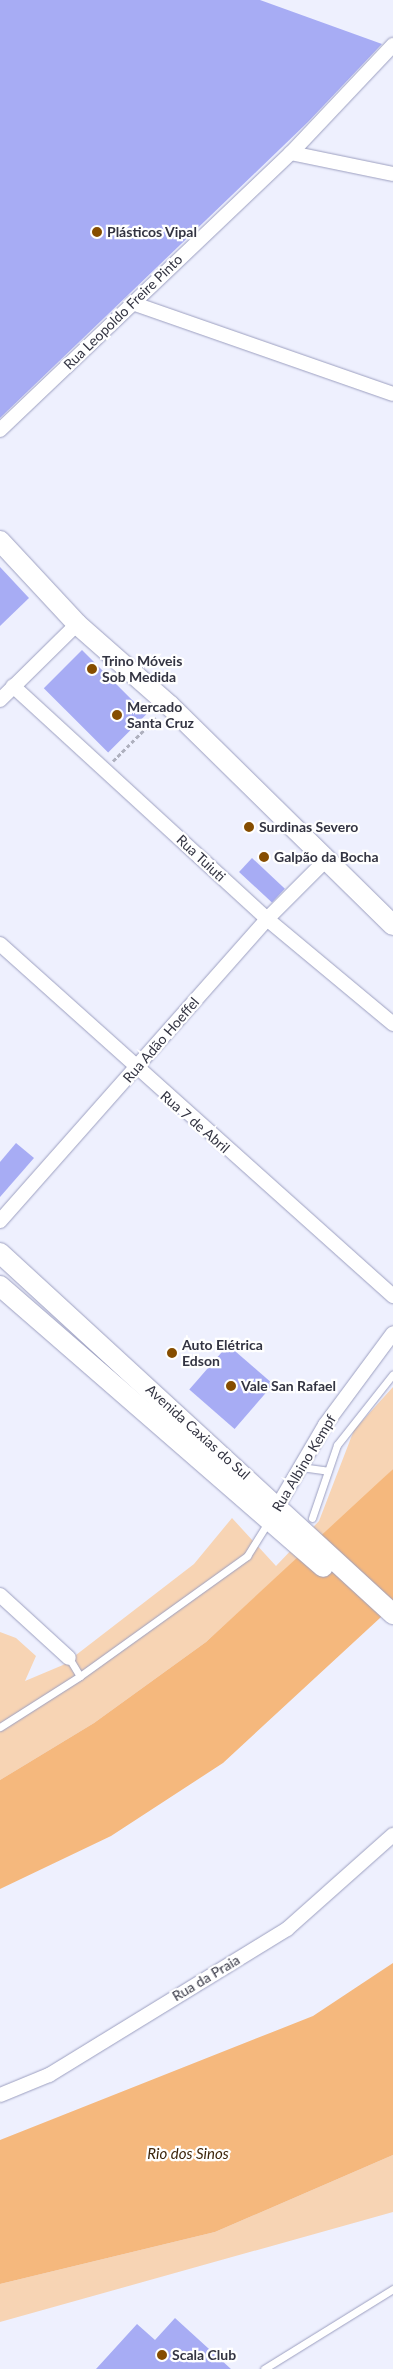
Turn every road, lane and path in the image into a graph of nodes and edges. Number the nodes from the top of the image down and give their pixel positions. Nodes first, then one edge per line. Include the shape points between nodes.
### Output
1 (393, 45) edge
2 (291, 153) junction
3 (393, 174) edge
4 (132, 303) junction
5 (393, 394) edge
6 (0, 430) edge
7 (0, 541) edge
8 (77, 624) junction
9 (13, 686) junction
10 (0, 700) edge
11 (169, 706) junction
12 (106, 769) junction
13 (324, 861) junction
14 (266, 919) junction
15 (393, 925) edge
16 (0, 944) edge
17 (393, 1024) edge
18 (136, 1070) junction
19 (0, 1221) edge
20 (0, 1253) edge
21 (0, 1286) edge
22 (393, 1296) edge
23 (393, 1333) edge
24 (393, 1374) edge
25 (300, 1467) junction
26 (328, 1472) junction
27 (273, 1513) junction
28 (307, 1534) junction
29 (0, 1595) edge
30 (391, 1620) edge
31 (68, 1658) joint
32 (80, 1676) junction
33 (0, 1727) edge
34 (393, 1834) edge
35 (0, 2094) edge
36 (393, 2289) edge
37 (264, 2369) edge

1 - 2 street, Rua Leopoldo Freire Pinto
2 - 3 street
2 - 4 street, Rua Leopoldo Freire Pinto
4 - 5 street
4 - 6 street, Rua Leopoldo Freire Pinto
7 - 8 street
8 - 9 street
8 - 11 street
9 - 10 street
9 - 12 street, Rua Tuiuti
11 - 12 path
11 - 13 street
12 - 14 street, Rua Tuiuti
13 - 14 street, Rua Adão Hoeffel
13 - 15 street
14 - 17 street, Rua Tuiuti
14 - 18 street, Rua Adão Hoeffel
16 - 18 street, Rua 7 de Abril
18 - 19 street, Rua Adão Hoeffel
18 - 22 street, Rua 7 de Abril
20 - 27 street, Avenida Caxias do Sul
21 - 27 street, Avenida Caxias do Sul
23 - 25 street, Rua Albino Kempf via 325,1425
24 - 26 lane via 336,1445
25 - 26 lane
25 - 27 street, Rua Albino Kempf
26 - 28 lane
27 - 28 street, Avenida Caxias do Sul
27 - 32 lane via 247,1556
28 - 30 street, Avenida Caxias do Sul
29 - 31 street
31 - 32 lane
32 - 33 lane
34 - 35 street, Rua da Praia via 287,1929 49,2074
36 - 37 lane

